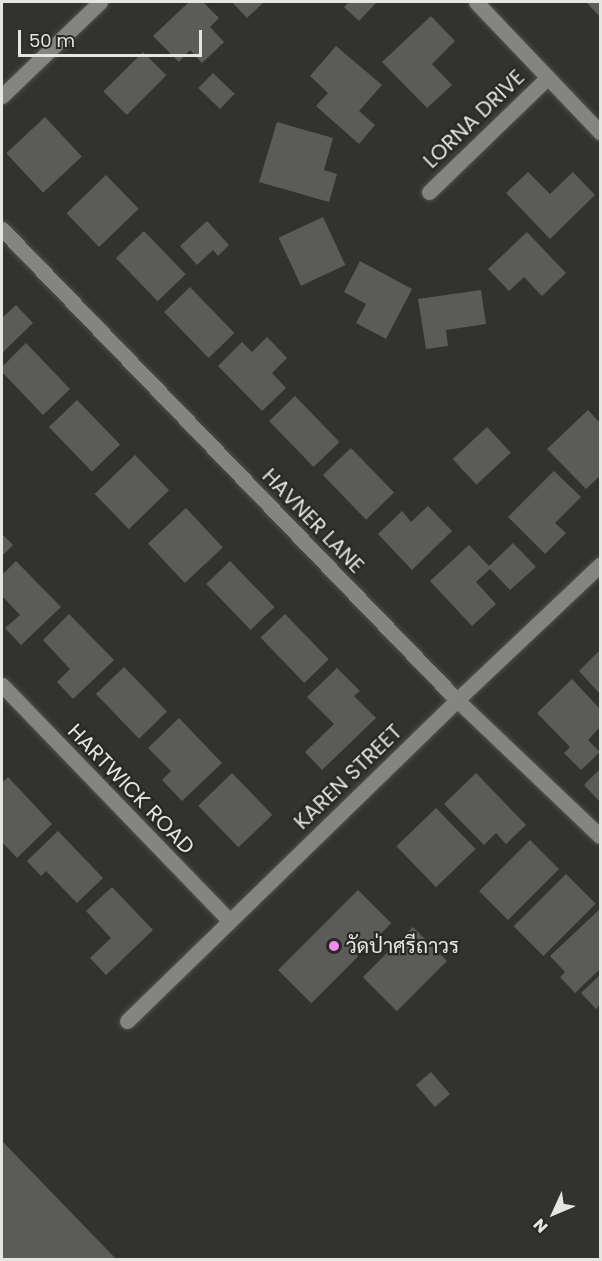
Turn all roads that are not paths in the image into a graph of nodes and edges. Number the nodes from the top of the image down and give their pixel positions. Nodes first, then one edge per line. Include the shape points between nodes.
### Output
1 (100, 2) edge
2 (476, 2) edge
3 (548, 77) junction
4 (2, 96) edge
5 (600, 132) edge
6 (429, 192) dead end
7 (2, 229) edge
8 (600, 565) edge
9 (2, 685) edge
10 (457, 700) junction
11 (600, 836) edge
12 (230, 921) junction
13 (127, 1021) dead end

1 - 4 street
2 - 3 street
3 - 5 street
3 - 6 street, LORNA DRIVE
7 - 10 street, HAVNER LANE
8 - 10 street, KAREN STREET
9 - 12 street, HARTWICK ROAD
10 - 11 street, HAVNER LANE
10 - 12 street, KAREN STREET
12 - 13 street, KAREN STREET

